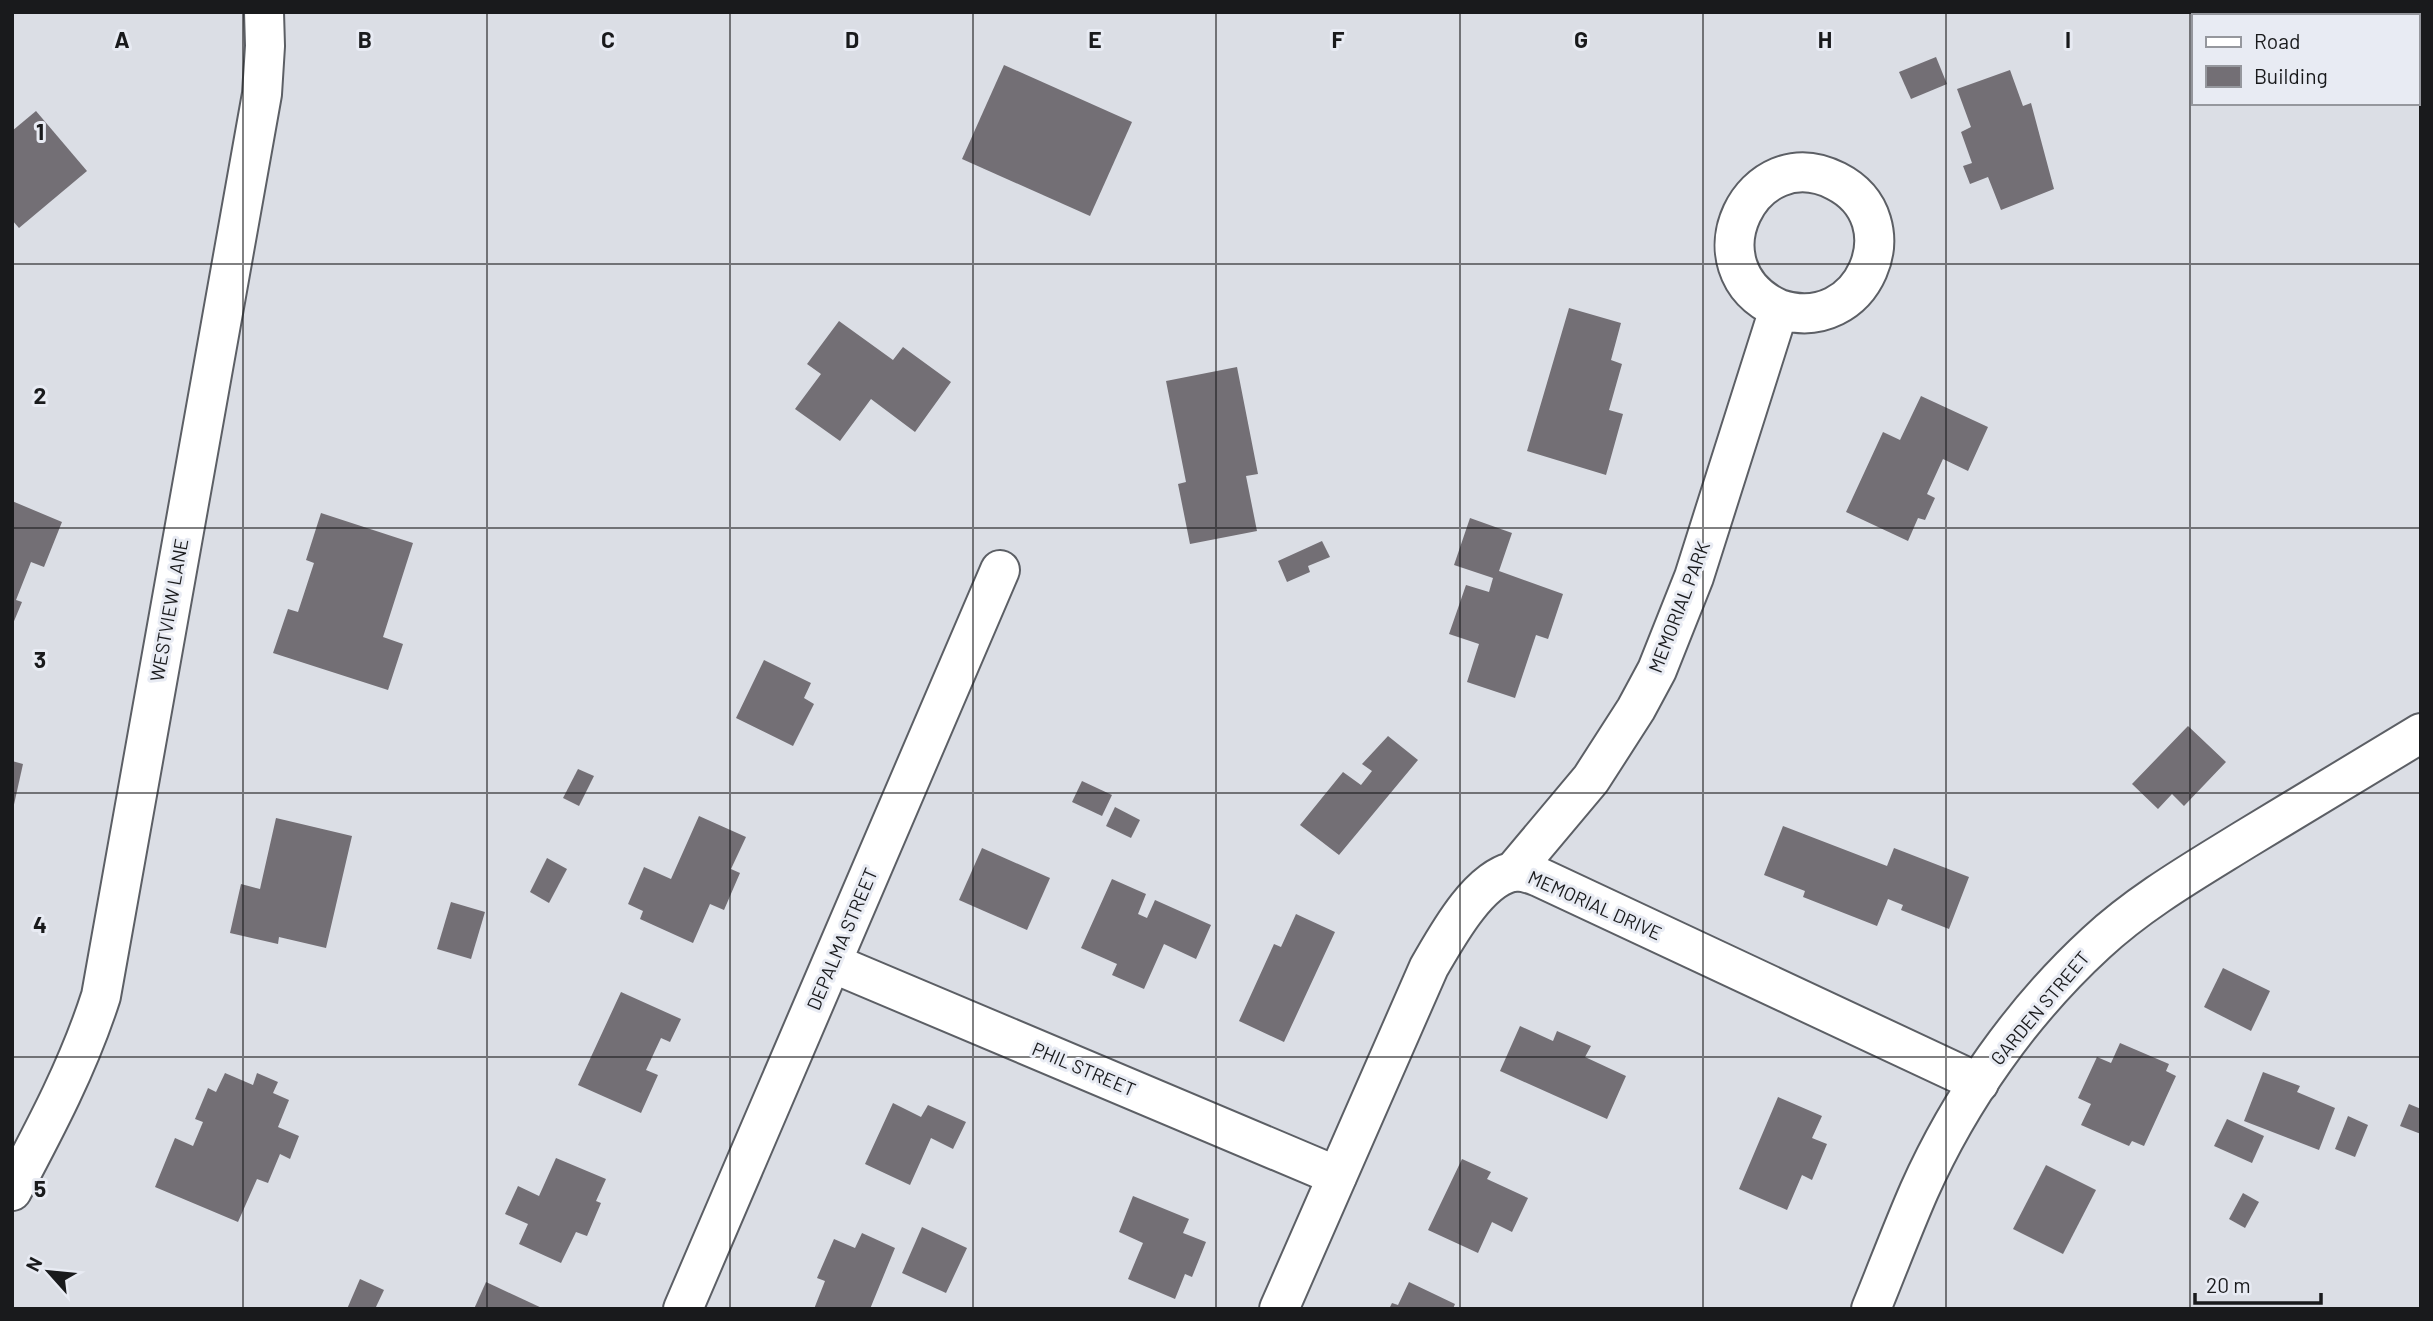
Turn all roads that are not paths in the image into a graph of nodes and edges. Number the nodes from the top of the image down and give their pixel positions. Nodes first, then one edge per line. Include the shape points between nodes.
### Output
1 (264, 12) edge
2 (1779, 309) dead end
3 (1000, 570) dead end
4 (2421, 733) edge
5 (1513, 872) junction
6 (832, 962) junction
7 (1979, 1083) junction
8 (1337, 1176) junction
9 (12, 1191) edge
10 (683, 1309) edge
11 (1279, 1309) edge
12 (1871, 1309) edge

1 - 9 street, WESTVIEW LANE via 262,94 101,996 60,1103
2 - 5 street, MEMORIAL PARK via 1694,577 1657,670 1591,779
3 - 6 street, DEPALMA STREET
4 - 7 street, GARDEN STREET via 2197,869 2098,941 2059,979
5 - 7 street, MEMORIAL DRIVE via 1539,877
5 - 8 street, MEMORIAL DRIVE via 1477,896 1438,951
6 - 8 street, PHIL STREET
6 - 10 street, DEPALMA STREET
7 - 12 street, GARDEN STREET via 1920,1189
8 - 11 street, MEMORIAL DRIVE

